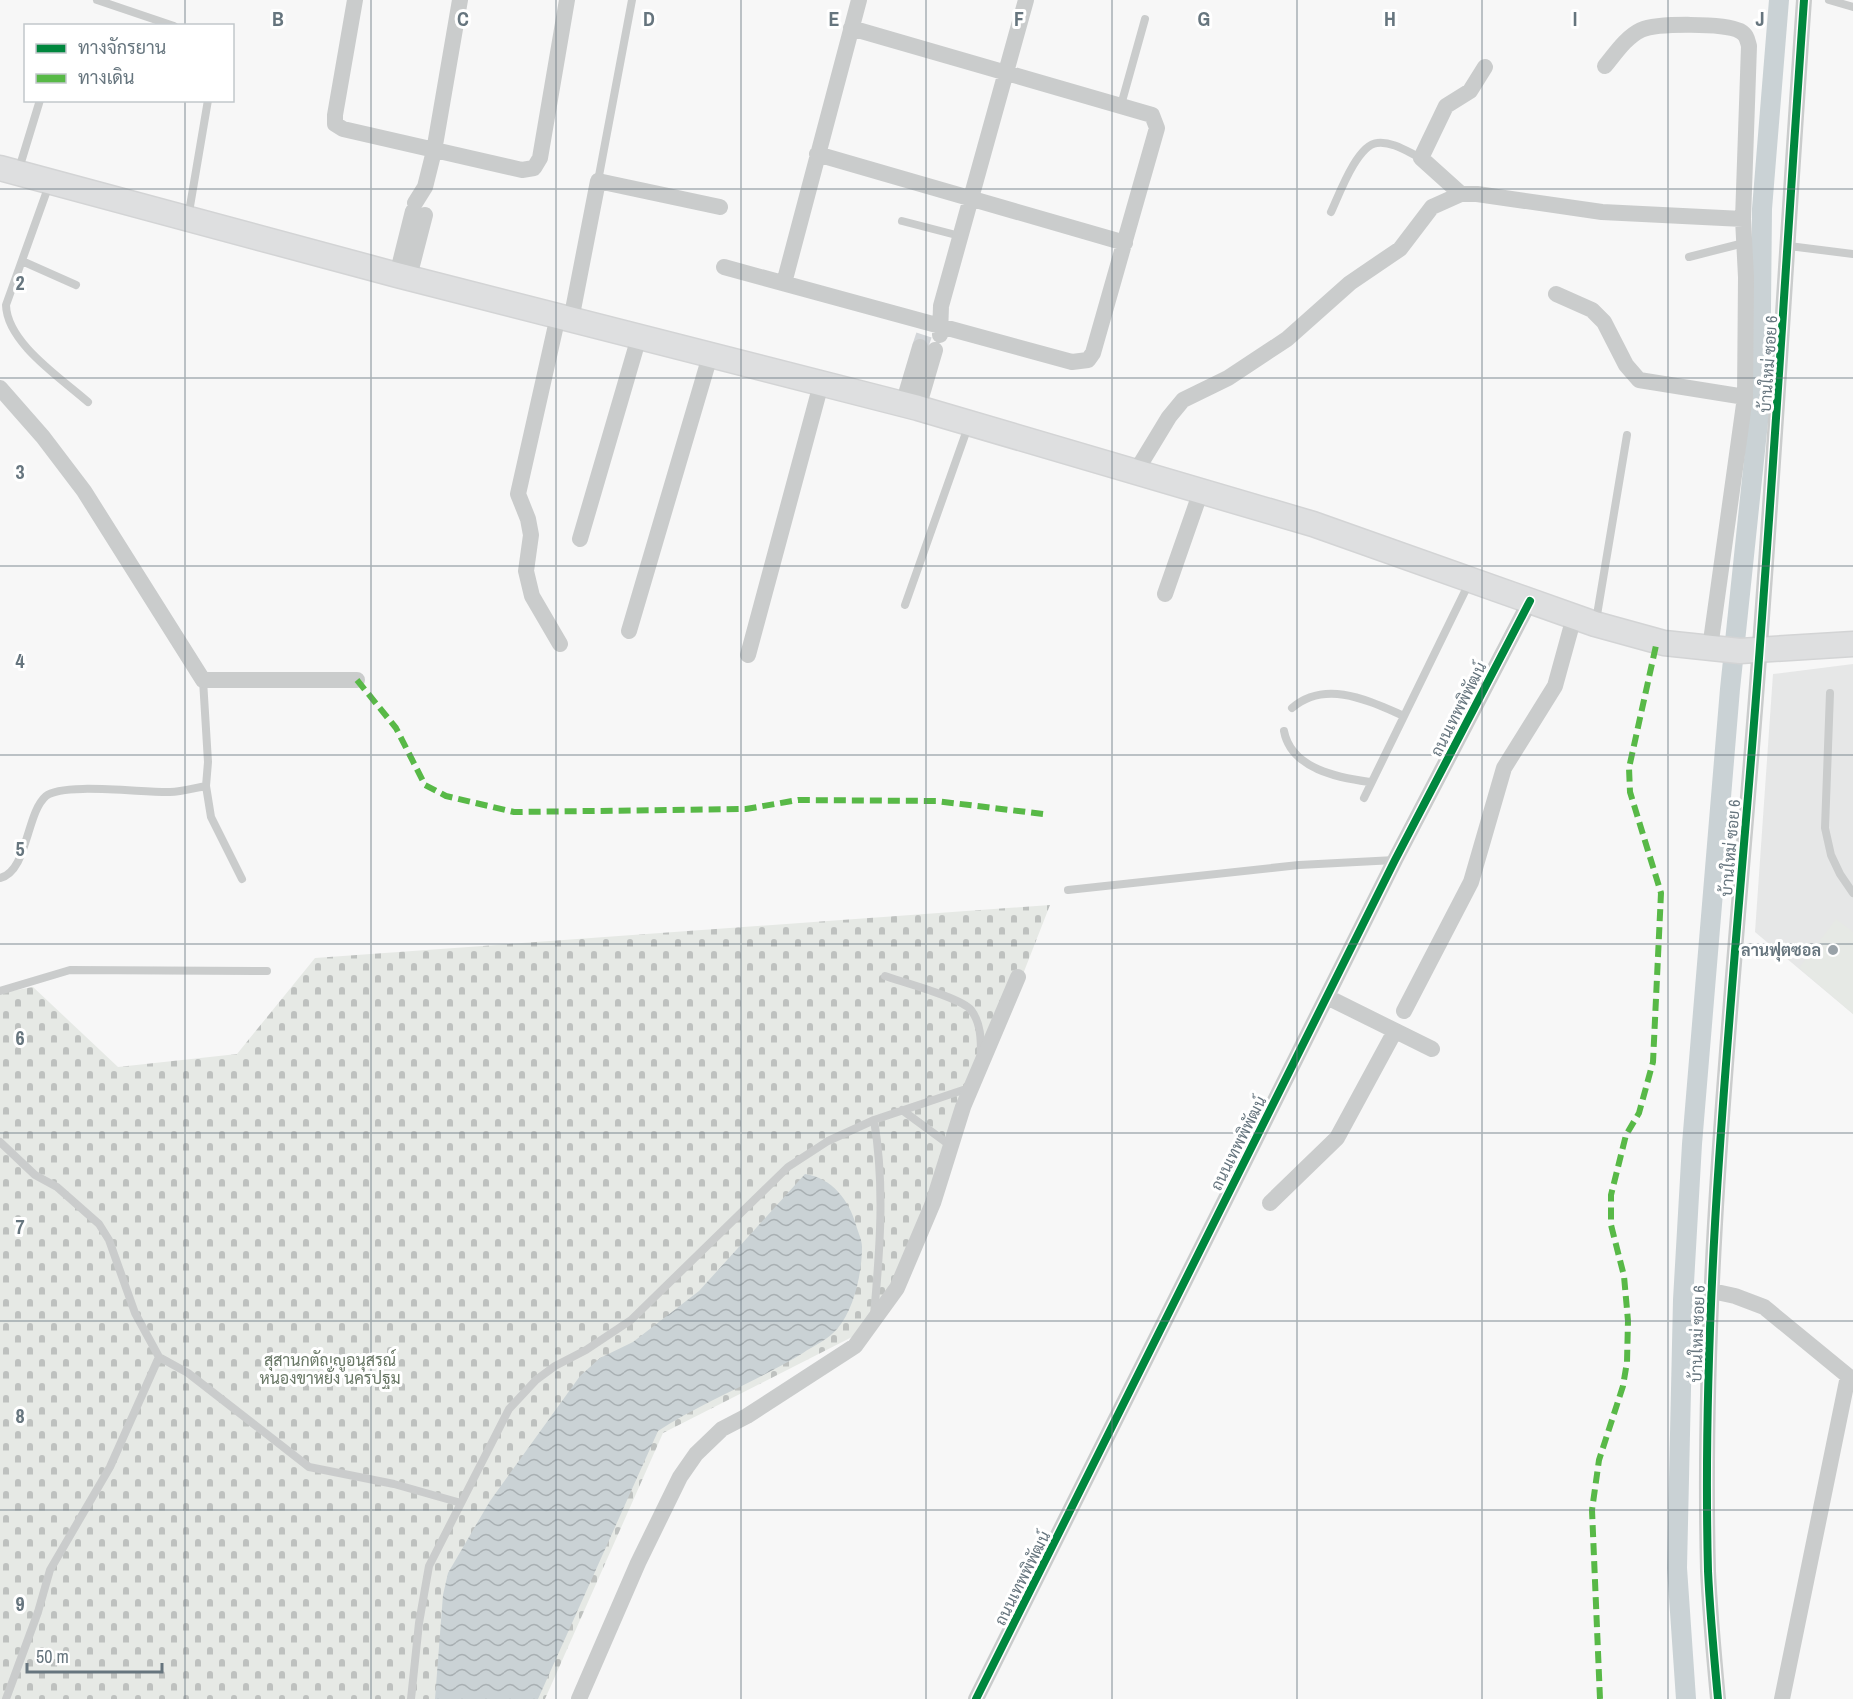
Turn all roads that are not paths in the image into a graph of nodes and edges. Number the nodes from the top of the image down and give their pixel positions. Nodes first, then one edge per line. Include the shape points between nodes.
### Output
1 (97, 0) edge
2 (355, 0) edge
3 (460, 0) edge
4 (567, 0) edge
5 (632, 0) edge
6 (859, 0) edge
7 (1026, 0) edge
8 (1804, 0) edge
9 (1829, 0) edge
10 (1853, 7) edge
11 (1145, 19) dead end
12 (168, 24) edge
13 (852, 28) junction
14 (1605, 66) dead end
15 (1485, 67) dead end
16 (1006, 73) junction
17 (39, 102) edge
18 (208, 102) edge
19 (1121, 105) junction
20 (434, 151) junction
21 (817, 154) junction
22 (1421, 158) junction
23 (9, 170) edge
24 (51, 181) junction
25 (598, 182) junction
26 (1461, 194) junction
27 (970, 197) junction
28 (720, 207) dead end
29 (1331, 212) dead end
30 (188, 218) junction
31 (1743, 219) junction
32 (902, 221) dead end
33 (960, 236) junction
34 (1125, 243) junction
35 (1744, 243) junction
36 (1789, 246) junction
37 (1853, 254) edge
38 (1689, 257) dead end
39 (22, 261) junction
40 (724, 267) dead end
41 (404, 276) junction
42 (783, 283) junction
43 (76, 285) dead end
44 (1556, 294) dead end
45 (565, 318) junction
46 (639, 337) junction
47 (931, 337) junction
48 (710, 356) junction
49 (821, 384) junction
50 (0, 388) edge
51 (1745, 397) junction
52 (88, 402) dead end
53 (910, 406) junction
54 (969, 424) junction
55 (1627, 435) dead end
56 (1135, 473) junction
57 (1201, 491) junction
58 (580, 539) dead end
59 (1470, 581) junction
60 (1165, 594) dead end
61 (1530, 601) junction
62 (905, 605) dead end
63 (1585, 620) junction
64 (629, 631) dead end
65 (560, 644) dead end
66 (1853, 644) edge
67 (1734, 650) junction
68 (748, 655) dead end
69 (203, 680) junction
70 (357, 680) dead end
71 (1830, 693) dead end
72 (1292, 708) dead end
73 (1404, 716) junction
74 (1284, 731) dead end
75 (1370, 782) junction
76 (206, 786) junction
77 (1364, 798) dead end
78 (1395, 860) junction
79 (0, 878) edge
80 (242, 879) dead end
81 (1068, 890) dead end
82 (1853, 893) edge
83 (267, 971) dead end
84 (885, 976) dead end
85 (1018, 977) dead end
86 (0, 991) edge
87 (1327, 997) junction
88 (1404, 1011) dead end
89 (1395, 1031) junction
90 (1432, 1049) dead end
91 (982, 1067) junction
92 (972, 1087) junction
93 (902, 1110) junction
94 (874, 1120) junction
95 (0, 1142) edge
96 (951, 1146) junction
97 (1270, 1203) dead end
98 (1712, 1292) junction
99 (874, 1324) junction
100 (159, 1357) junction
101 (1850, 1378) edge
102 (461, 1503) junction
103 (6, 1699) edge
104 (411, 1699) edge
105 (579, 1699) edge
106 (976, 1699) edge
107 (1718, 1699) edge
108 (1782, 1699) edge

1 - 12 lane
2 - 20 street via 335,124
3 - 20 street
4 - 20 street via 540,158 534,168 522,170
5 - 25 lane
6 - 13 street
7 - 16 street
8 - 36 street, บ้านใหม่ ซอย 6
9 - 10 lane
11 - 19 lane
13 - 16 street
13 - 21 street
14 - 31 street via 1627,40 1640,30 1655,26 1729,28 1747,37
15 - 22 street via 1470,91 1446,106
16 - 19 street
16 - 27 street
17 - 23 lane
18 - 30 lane
19 - 34 street via 1152,115 1157,128
20 - 41 street
21 - 27 street
21 - 42 street
22 - 26 street
22 - 29 lane via 1385,143 1369,145 1360,153
23 - 24 main road
24 - 30 main road
24 - 39 lane
25 - 28 street
25 - 45 street
26 - 31 street via 1602,212
26 - 56 street via 1432,207 1400,249 1350,283 1287,339 1228,378 1184,400
27 - 33 street
27 - 34 street
30 - 41 main road
31 - 35 street
32 - 33 lane
33 - 47 street
34 - 47 street via 1088,360 1072,362
35 - 38 lane
35 - 51 street
36 - 37 lane
36 - 67 street, บ้านใหม่ ซอย 6
39 - 43 lane
39 - 52 lane via 6,305 10,326 21,342
40 - 42 street
41 - 45 main road
42 - 47 street
44 - 51 street via 1592,310 1604,322 1626,365 1639,380
45 - 46 main road
45 - 65 street via 519,494 531,534 526,571 532,596
46 - 48 main road
46 - 58 street
47 - 53 street
48 - 49 main road
48 - 64 street
49 - 53 main road
49 - 68 street
50 - 69 street via 84,491
51 - 67 street
53 - 54 main road
54 - 56 main road
54 - 62 lane
55 - 63 lane
56 - 57 main road
57 - 59 main road via 1313,525
57 - 60 street
59 - 61 main road
59 - 73 lane
61 - 63 main road
61 - 78 street, ถนนเทพพิพัฒน์
63 - 67 main road via 1664,643
63 - 88 street via 1555,686 1504,768 1471,882
66 - 67 main road
67 - 98 street, บ้านใหม่ ซอย 6 via 1724,1086
69 - 70 street
69 - 76 lane
71 - 82 lane via 1824,828 1831,855
72 - 73 lane via 1324,693 1369,700
73 - 75 lane
74 - 75 lane via 1295,753 1311,766 1338,777
75 - 77 lane
76 - 79 lane via 172,793 74,789 54,792 44,797 16,865
76 - 80 lane via 212,817
78 - 81 lane via 1299,865
78 - 87 street, ถนนเทพพิพัฒน์
83 - 86 lane via 70,970
84 - 91 lane via 958,1001 971,1010 980,1033
85 - 91 street
87 - 89 street
87 - 106 street, ถนนเทพพิพัฒน์
89 - 90 street
89 - 97 street via 1337,1138
91 - 92 street
92 - 93 lane
92 - 96 street
93 - 94 lane
93 - 96 lane
94 - 99 lane via 880,1162 881,1233
94 - 102 lane via 828,1141 788,1167 631,1320 536,1380 509,1409
95 - 100 lane via 35,1175 57,1187 99,1224 109,1240 135,1313
96 - 99 street via 933,1203 897,1288
98 - 101 street via 1764,1307
98 - 107 street, บ้านใหม่ ซอย 6 via 1708,1577
99 - 105 street via 855,1346 722,1429 696,1454 680,1477 638,1563
100 - 102 lane via 188,1373 309,1467 394,1484
100 - 103 lane via 110,1467 50,1570
101 - 108 street
102 - 104 lane via 429,1566

